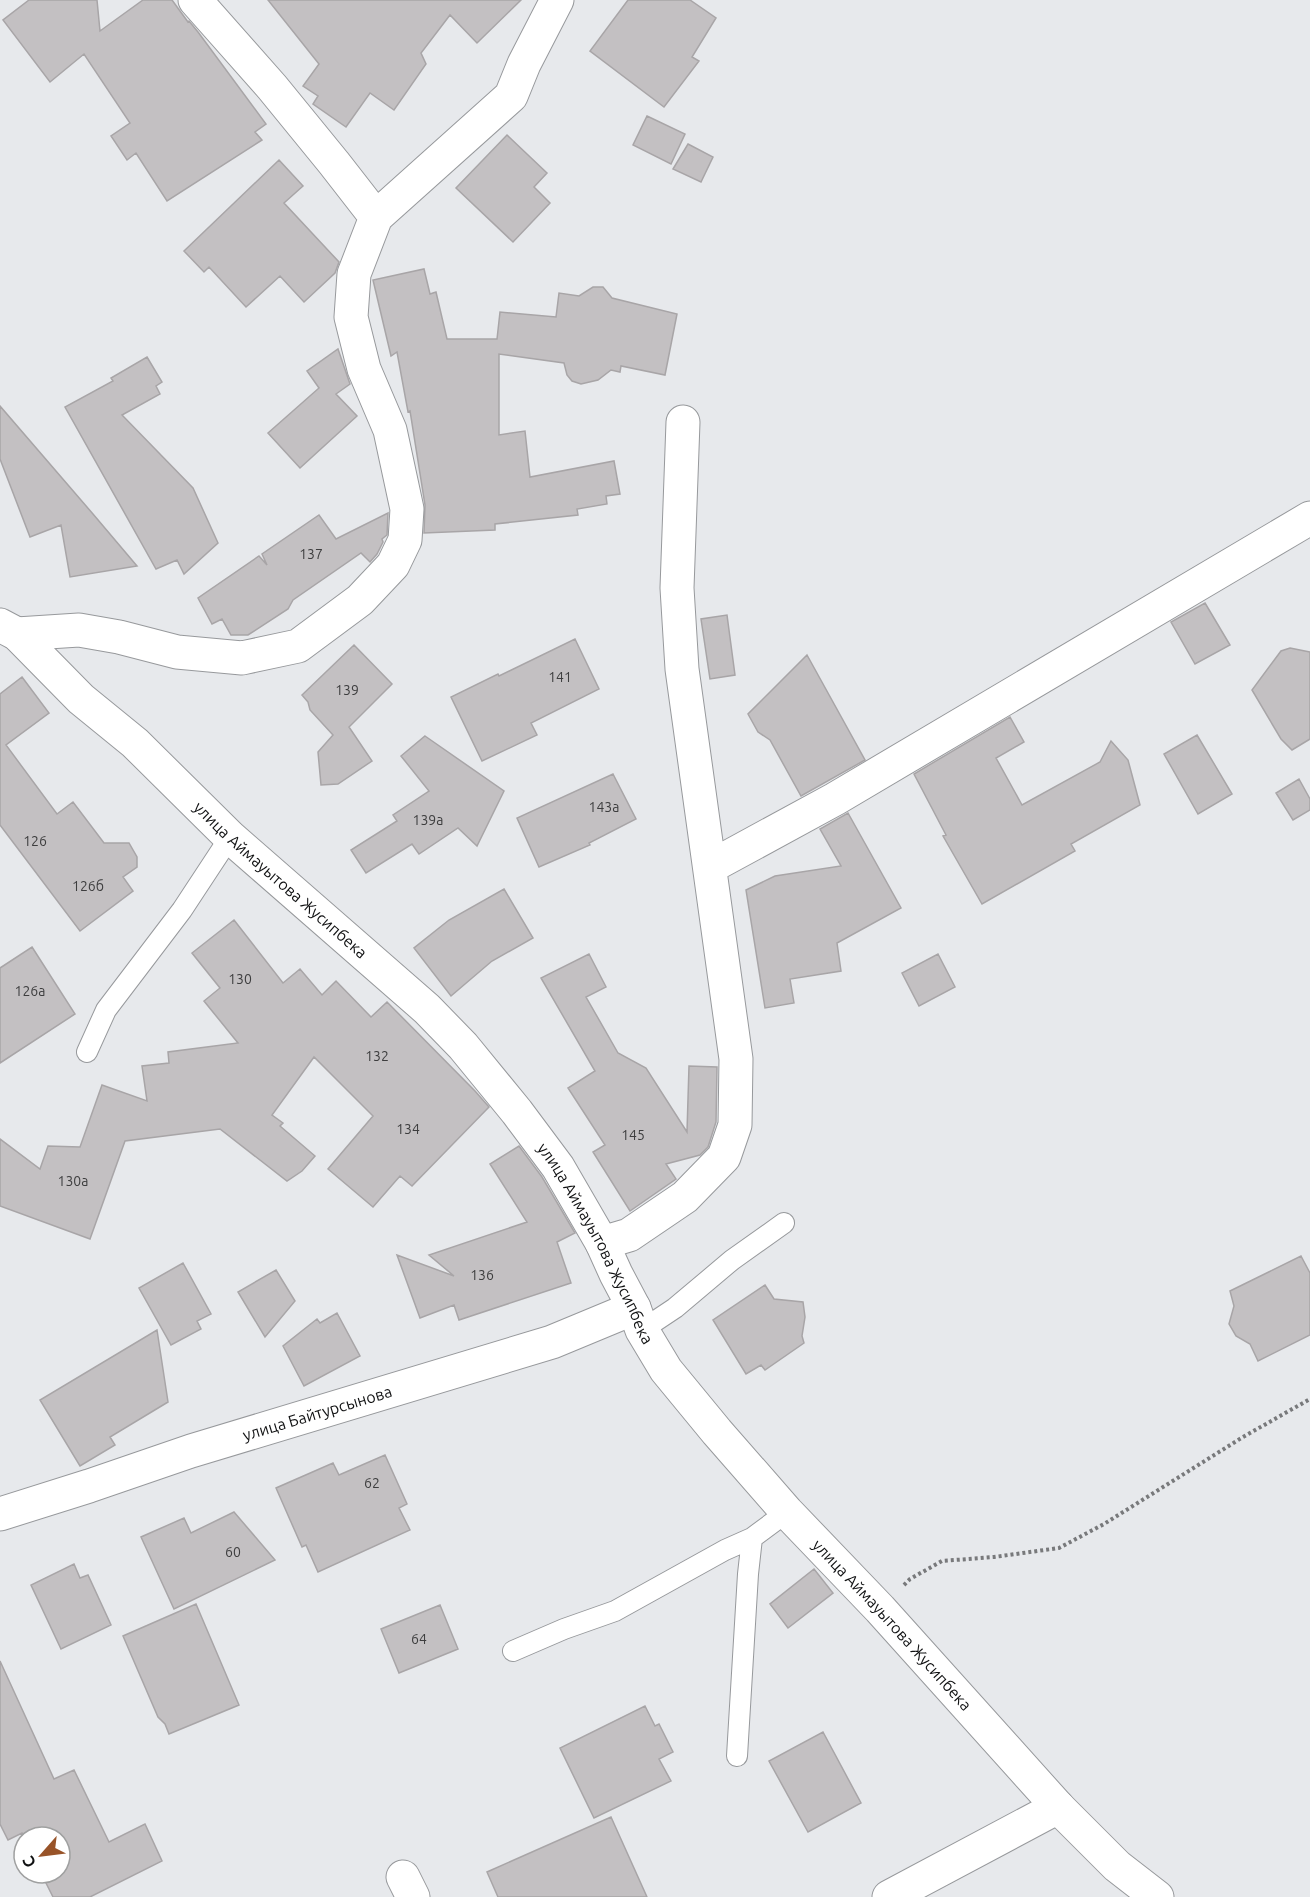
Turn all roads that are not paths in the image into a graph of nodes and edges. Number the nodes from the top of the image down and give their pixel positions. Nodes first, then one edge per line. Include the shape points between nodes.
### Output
1 (195, 0) edge
2 (557, 0) edge
3 (376, 217) junction
4 (683, 422) dead end
5 (1310, 518) edge
6 (8, 629) edge
7 (230, 837) junction
8 (710, 867) junction
9 (87, 1052) dead end
10 (784, 1223) dead end
11 (602, 1243) junction
12 (638, 1319) junction
13 (787, 1512) junction
14 (0, 1514) edge
15 (752, 1538) junction
16 (513, 1651) dead end
17 (737, 1756) dead end
18 (1058, 1807) junction
19 (889, 1897) edge
20 (1156, 1897) edge

1 - 3 street via 272,87
2 - 3 street via 511,96
3 - 6 street via 354,274 351,317 364,369 390,430 407,509 405,540 393,565 360,600 298,646 242,658 177,652 80,630
4 - 8 street via 677,588 681,658
5 - 8 street via 835,799
6 - 7 street, улица Аймауытова Жусипбека via 81,699 135,743
7 - 9 lane via 182,910 106,1010
7 - 11 street, улица Аймауытова Жусипбека via 427,1009 463,1046 558,1167
8 - 11 street via 736,1059 735,1125 724,1156 685,1197 629,1235
10 - 12 lane via 675,1308
11 - 12 street, улица Аймауытова Жусипбека
12 - 13 street, улица Аймауытова Жусипбека via 666,1370
12 - 14 street, улица Байтурсынова via 191,1451
13 - 15 lane
13 - 18 street, улица Аймауытова Жусипбека
15 - 16 lane via 615,1611
15 - 17 lane
18 - 19 street
18 - 20 street, улица Аймауытова Жусипбека via 1117,1866

